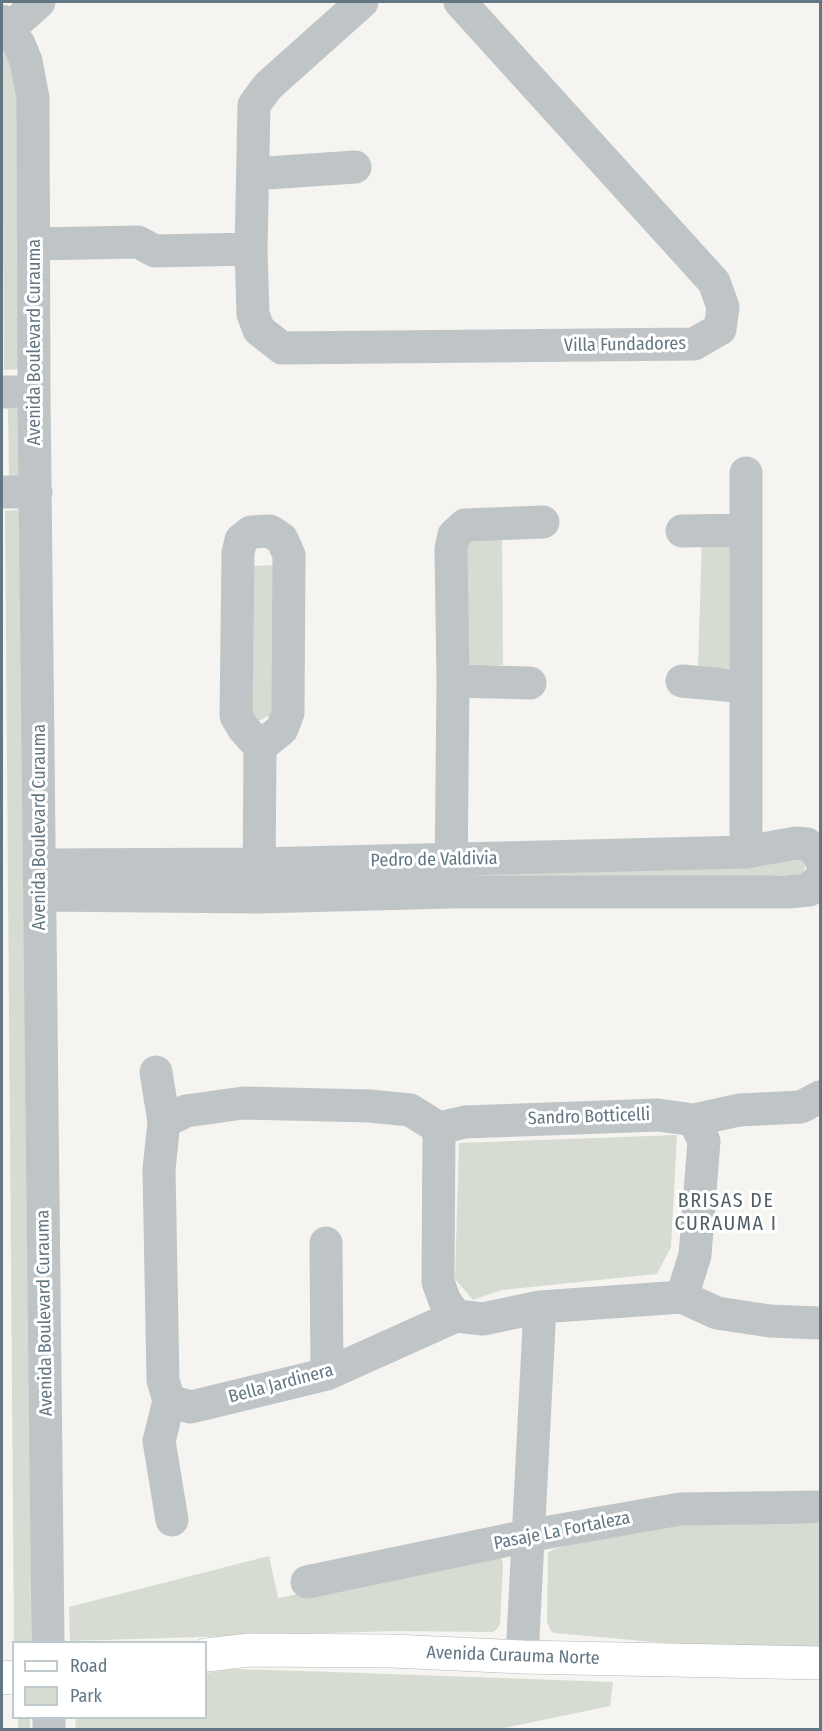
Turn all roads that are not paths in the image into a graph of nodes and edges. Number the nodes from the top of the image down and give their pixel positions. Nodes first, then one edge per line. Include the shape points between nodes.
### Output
1 (39, 2) edge
2 (362, 2) edge
3 (460, 2) edge
4 (4, 27) edge
5 (355, 167) dead end
6 (253, 174) junction
7 (251, 249) junction
8 (35, 253) junction
9 (2, 392) edge
10 (34, 392) junction
11 (746, 473) dead end
12 (2, 492) edge
13 (36, 492) junction
14 (543, 522) dead end
15 (746, 530) junction
16 (682, 531) dead end
17 (453, 681) junction
18 (682, 681) dead end
19 (530, 683) dead end
20 (746, 687) junction
21 (260, 747) junction
22 (746, 852) junction
23 (820, 858) edge
24 (451, 859) junction
25 (258, 864) junction
26 (820, 879) edge
27 (40, 880) junction
28 (451, 892) junction
29 (259, 897) junction
30 (156, 1072) dead end
31 (820, 1097) edge
32 (694, 1120) junction
33 (164, 1122) junction
34 (439, 1128) junction
35 (326, 1243) dead end
36 (682, 1297) junction
37 (540, 1307) junction
38 (456, 1316) junction
39 (820, 1323) edge
40 (327, 1374) junction
41 (169, 1401) junction
42 (820, 1507) edge
43 (172, 1520) dead end
44 (527, 1536) junction
45 (307, 1582) dead end
46 (48, 1641) edge
47 (207, 1655) edge
48 (522, 1658) junction
49 (820, 1663) edge

1 - 4 street
2 - 6 street, Villa Fundadores via 268,87 254,105
3 - 7 street, Villa Fundadores via 714,282 723,307 720,329 694,344 282,348 259,330 253,314
4 - 8 street, Avenida Boulevard Curauma via 26,61 31,79
5 - 6 street
6 - 7 street, Villa Fundadores
7 - 8 street via 155,250 138,242
8 - 10 street, Avenida Boulevard Curauma
9 - 10 street
10 - 13 street, Avenida Boulevard Curauma
11 - 15 street
12 - 13 street
13 - 27 street, Avenida Boulevard Curauma
14 - 17 street via 465,525 454,535
15 - 16 street
15 - 20 street
17 - 19 street
17 - 24 street
18 - 20 street
20 - 22 street
21 - 21 street via 282,729 288,713 289,555 282,539 270,531 251,532 241,540 237,553 236,716
21 - 25 street
22 - 23 street, Pedro de Valdivia via 796,843 807,844
22 - 24 street, Pedro de Valdivia
24 - 25 street, Pedro de Valdivia
24 - 28 street
25 - 27 street, Pedro de Valdivia
25 - 29 street
26 - 28 street, Pedro de Valdivia via 808,890 788,892
27 - 29 street, Pedro de Valdivia
27 - 46 street, Avenida Boulevard Curauma
28 - 29 street, Pedro de Valdivia
30 - 33 street
31 - 32 street via 801,1107 739,1110
32 - 34 street, Sandro Botticelli via 658,1115 465,1122
32 - 36 street via 705,1141 695,1255
33 - 34 street via 186,1111 255,1104 370,1106 410,1110
33 - 41 street via 159,1168 163,1380
34 - 38 street via 438,1282
35 - 40 street
36 - 37 street
36 - 39 street via 717,1313 770,1322
37 - 38 street via 483,1318
37 - 44 street
38 - 40 street, Bella Jardinera
40 - 41 street, Bella Jardinera via 191,1407
41 - 43 street via 159,1442
42 - 44 street, Pasaje La Fortaleza via 680,1509
44 - 45 street, Pasaje La Fortaleza
44 - 48 street
47 - 48 main road, Avenida Curauma Norte via 250,1650 392,1651
48 - 49 main road, Avenida Curauma Norte

